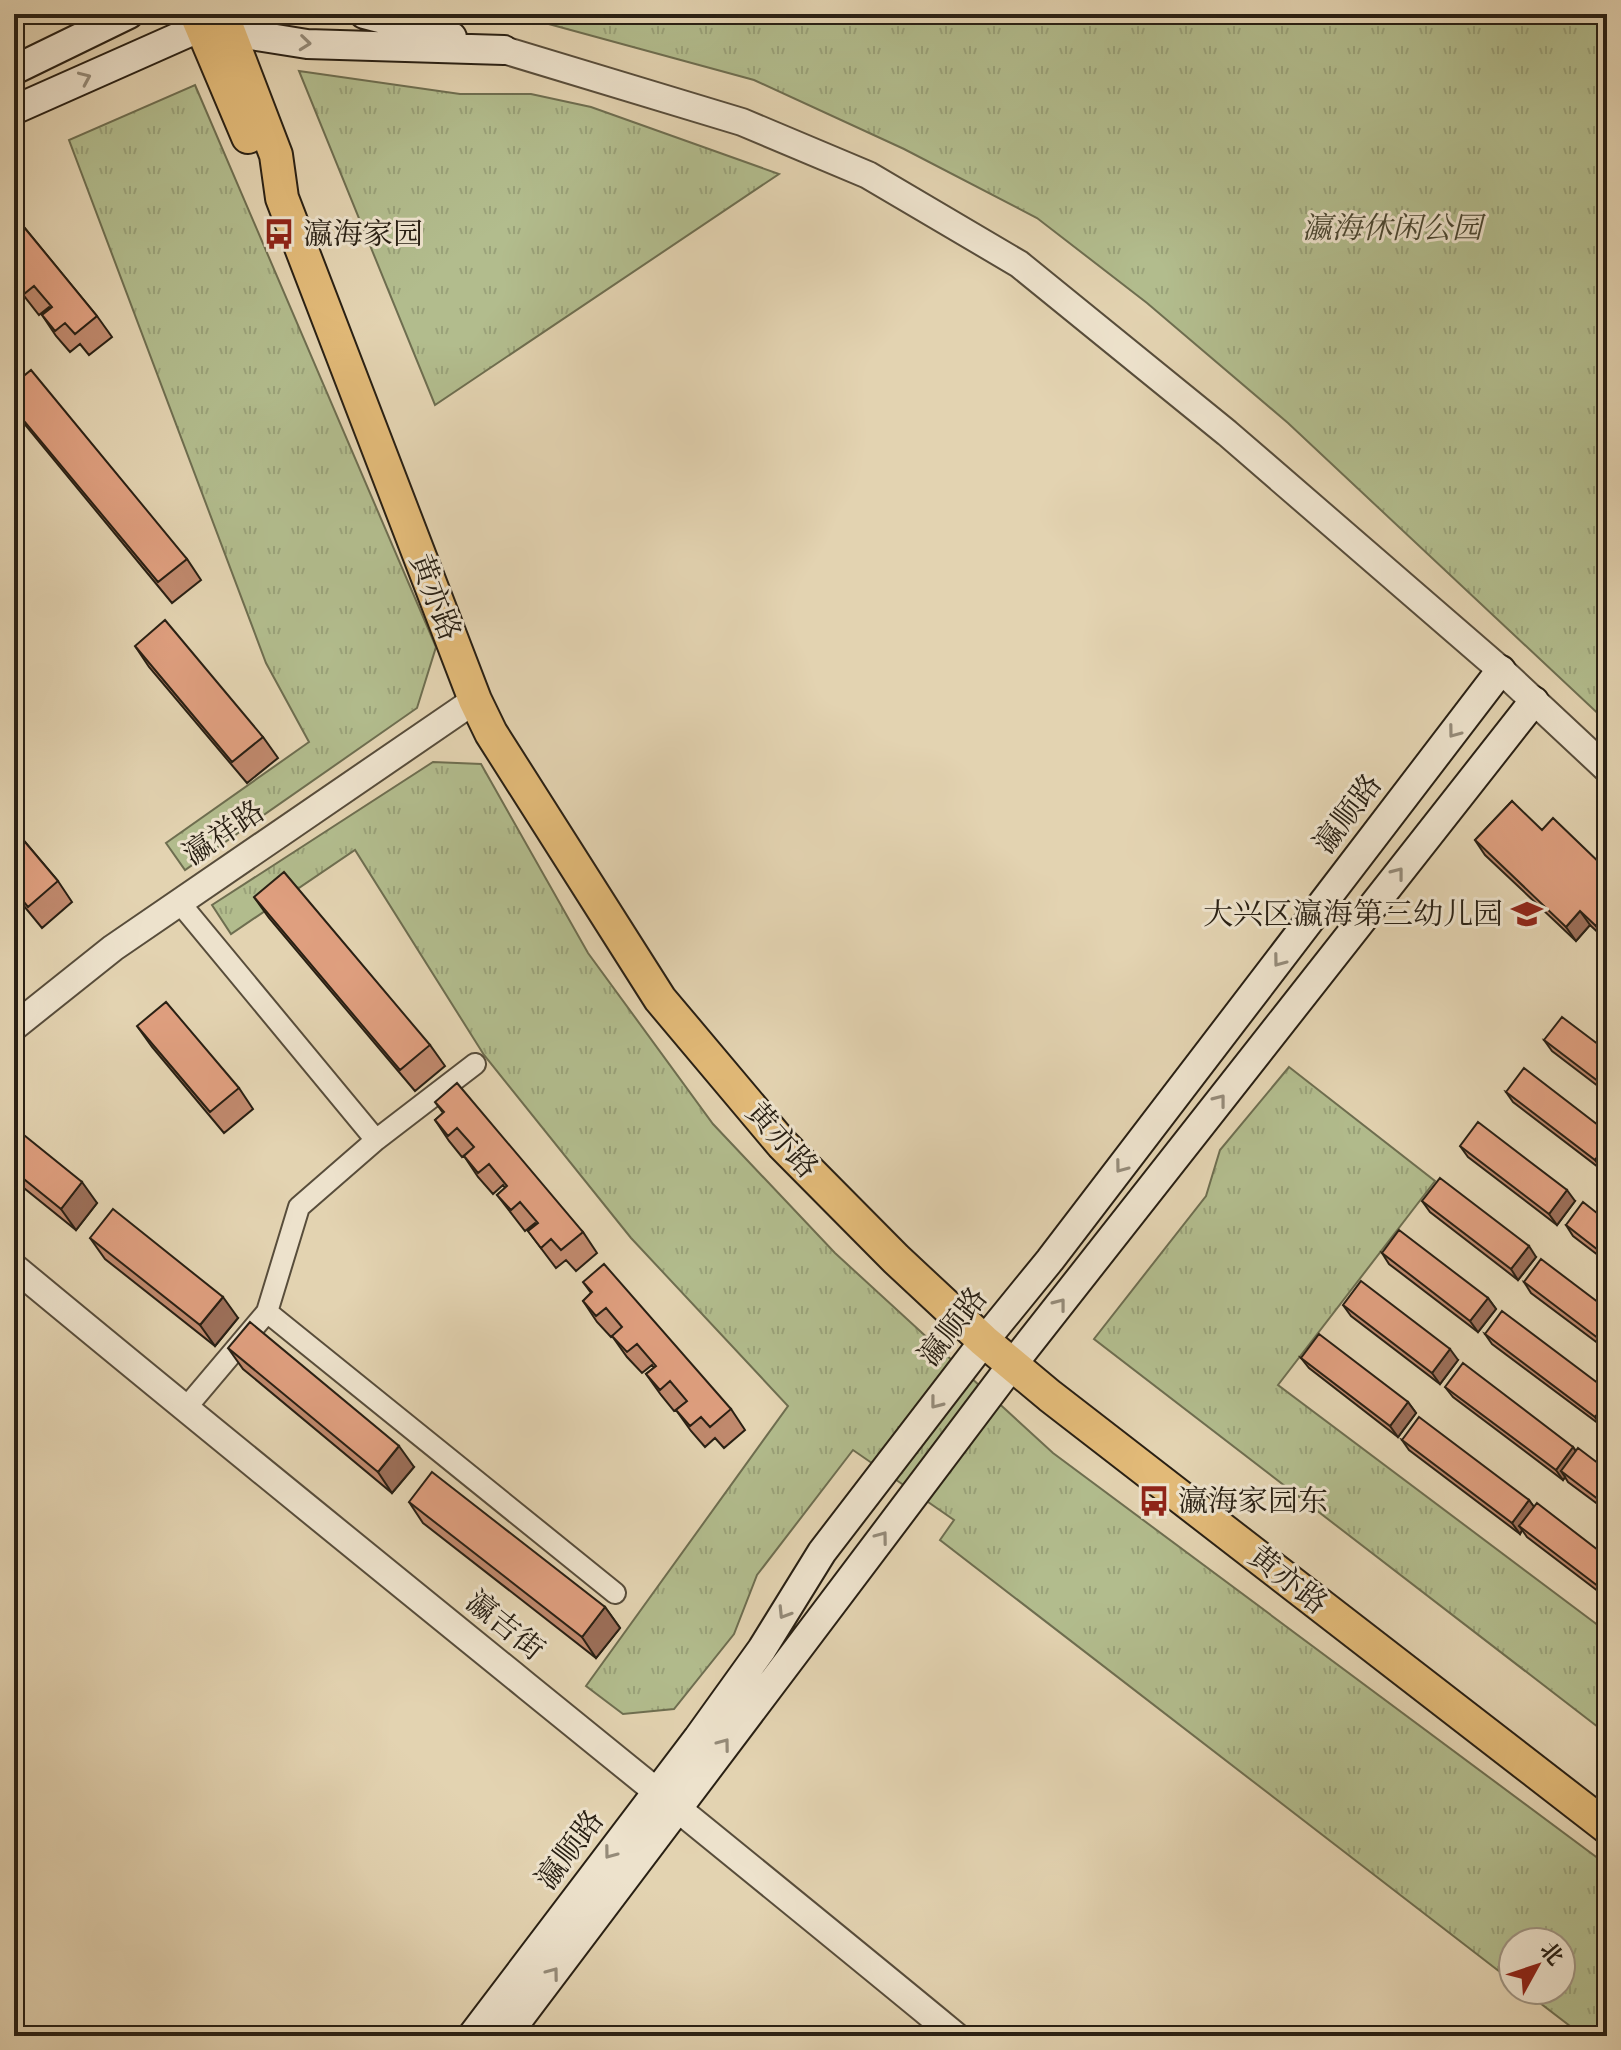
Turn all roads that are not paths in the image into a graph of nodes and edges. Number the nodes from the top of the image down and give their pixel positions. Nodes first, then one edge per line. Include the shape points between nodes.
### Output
1 (129, 14) edge
2 (364, 14) edge
3 (212, 22) edge
4 (504, 50) junction
5 (14, 70) edge
6 (14, 110) edge
7 (1501, 670) junction
8 (475, 700) junction
9 (1534, 701) junction
10 (1607, 769) edge
11 (179, 902) junction
12 (14, 1027) edge
13 (475, 1064) dead end
14 (376, 1140) junction
15 (14, 1267) edge
16 (267, 1312) junction
17 (984, 1341) junction
18 (1012, 1365) junction
19 (185, 1409) junction
20 (615, 1593) dead end
21 (667, 1798) junction
22 (1607, 1827) edge
23 (472, 2036) edge
24 (506, 2036) edge
25 (956, 2036) edge

1 - 5 main road
2 - 4 main road
3 -> 4 main road via 307,44
6 -> 3 main road
3 - 8 main road, 黄亦路 via 276,155 282,198
4 - 7 street via 756,127 868,175 1019,264 1227,433
7 - 9 street
7 -> 17 main road, 瀛顺路
8 - 11 street, 瀛祥路
8 - 17 main road, 黄亦路 via 660,999 782,1144
9 - 10 street
18 -> 9 main road, 瀛顺路
11 - 12 street, 瀛祥路
11 - 14 street
13 - 14 street
14 - 16 street via 299,1207
15 - 19 street, 瀛吉街
16 - 19 street
16 - 20 street
17 - 18 main road, 黄亦路
17 -> 21 main road, 瀛顺路 via 822,1552
21 -> 18 main road, 瀛顺路
18 - 22 main road, 黄亦路
19 - 21 street, 瀛吉街
21 -> 23 main road, 瀛顺路
24 -> 21 main road, 瀛顺路
21 - 25 street, 瀛吉街

